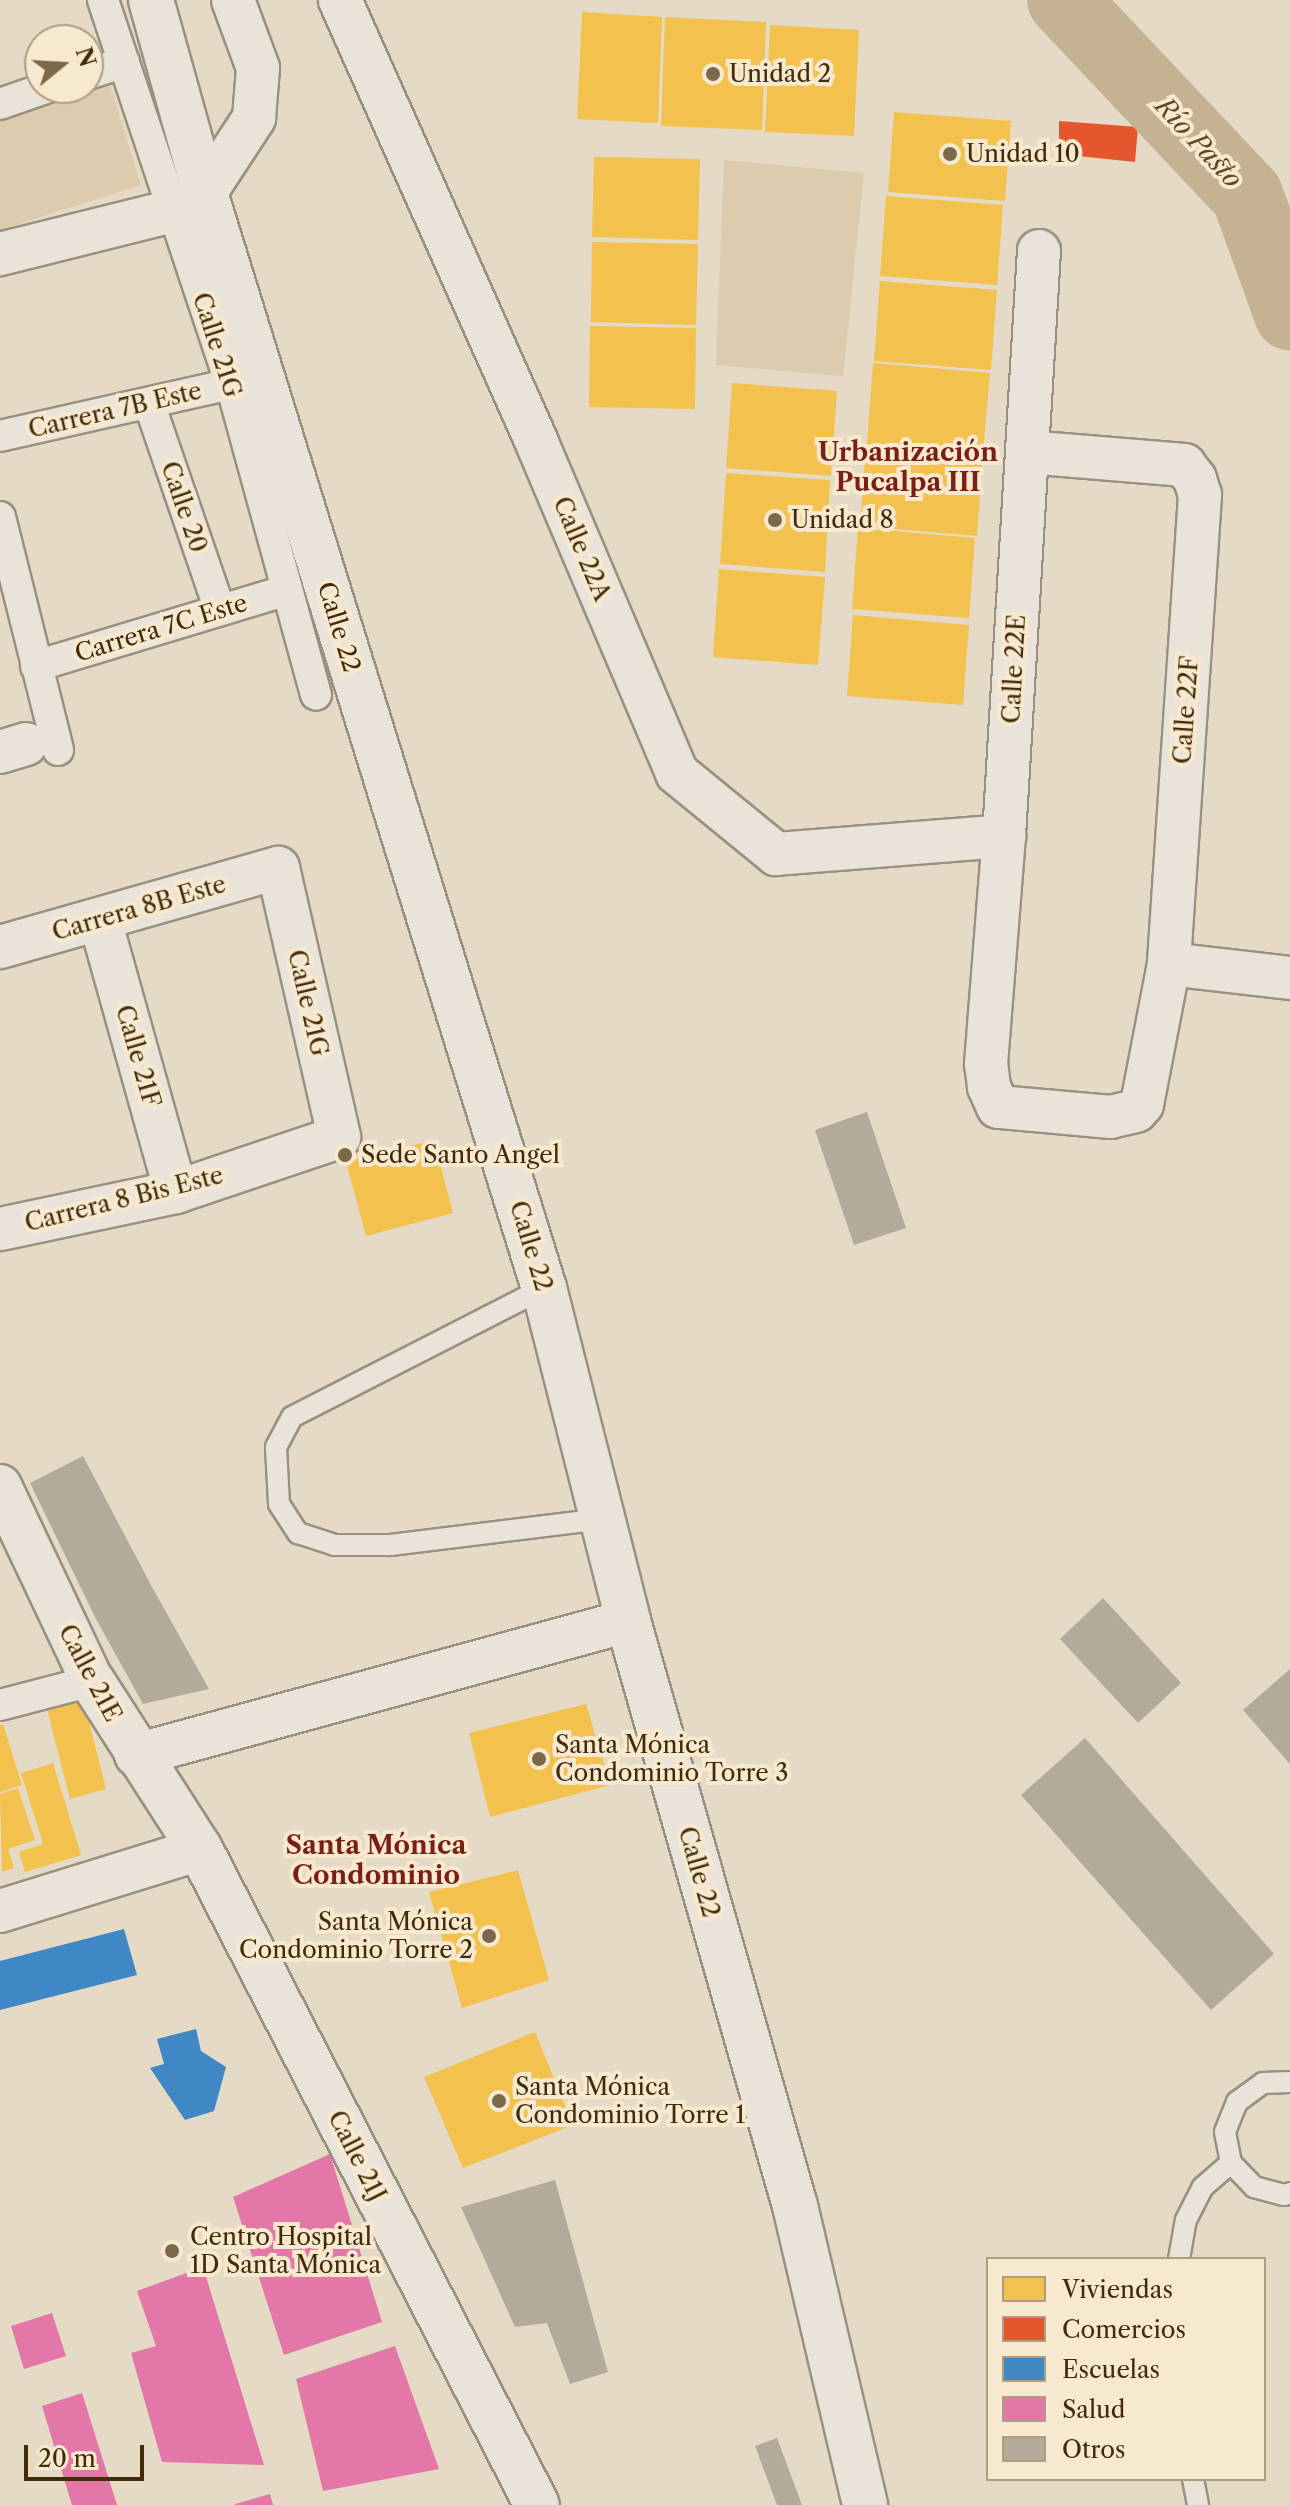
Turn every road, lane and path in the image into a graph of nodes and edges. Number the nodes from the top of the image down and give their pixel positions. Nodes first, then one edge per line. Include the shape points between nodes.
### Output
1 (103, 0) edge
2 (151, 0) edge
3 (233, 0) edge
4 (340, 0) edge
5 (124, 62) junction
6 (104, 69) edge
7 (24, 96) edge
8 (0, 104) edge
9 (188, 202) junction
10 (1039, 251) dead end
11 (0, 254) edge
12 (231, 384) junction
13 (149, 403) junction
14 (0, 436) edge
15 (1027, 452) junction
16 (0, 517) edge
17 (287, 590) junction
18 (220, 610) junction
19 (36, 666) junction
20 (316, 695) dead end
21 (28, 749) edge
22 (1004, 836) junction
23 (278, 868) joint
24 (100, 920) junction
25 (0, 947) edge
26 (1169, 964) junction
27 (1290, 978) edge
28 (1136, 1111) joint
29 (339, 1137) joint
30 (176, 1192) junction
31 (0, 1229) edge
32 (544, 1288) junction
33 (4, 1510) edge
34 (602, 1519) junction
35 (628, 1621) junction
36 (92, 1681) junction
37 (0, 1705) edge
38 (136, 1755) junction
39 (200, 1849) junction
40 (0, 1911) edge
41 (1290, 2082) edge
42 (1231, 2163) junction
43 (1290, 2193) edge
44 (1179, 2257) edge
45 (1193, 2481) edge
46 (537, 2505) edge
47 (865, 2505) edge
48 (1198, 2505) edge

1 - 5 street, Calle 21G
2 - 9 main road, Calle 22
3 - 9 street via 258,68 254,118
4 - 22 street, Calle 22A via 677,773 776,854
5 - 6 street
5 - 9 street, Calle 21G
7 - 8 street
9 - 11 street
9 - 12 street, Calle 21G
9 - 32 main road, Calle 22
10 - 15 street, Calle 22E
12 - 13 street, Carrera 7B Este
12 - 17 street, Calle 21G
13 - 14 street, Carrera 7B Este
13 - 18 street, Calle 20
15 - 22 street, Calle 22E
15 - 26 street, Calle 22F via 1184,465 1200,495
16 - 19 street
17 - 18 street, Carrera 7C Este
17 - 20 street, Calle 21G
18 - 19 street, Carrera 7C Este
19 - 21 street
22 - 28 street, Calle 22E via 986,1064 998,1107 1111,1117
23 - 24 street, Carrera 8B Este
23 - 29 street, Calle 21G
24 - 25 street, Carrera 8B Este
24 - 30 street, Calle 21F
26 - 27 street
26 - 28 street, Calle 22F via 1142,1104
29 - 30 street, Carrera 8 Bis Este
30 - 31 street, Carrera 8 Bis Este
32 - 34 main road, Calle 22
32 - 34 lane via 292,1417 276,1447 279,1504 298,1533 334,1545 390,1545
33 - 36 street, Calle 21E
34 - 35 main road, Calle 22
35 - 38 street
35 - 47 main road, Calle 22 via 795,2206
36 - 37 street
36 - 38 main road, Calle 21E
38 - 39 main road, Calle 21E
39 - 40 street
39 - 46 main road, Calle 21J
41 - 42 lane via 1263,2083 1237,2102 1225,2132
42 - 43 lane via 1254,2187
42 - 44 lane via 1203,2187 1186,2220
45 - 48 lane

